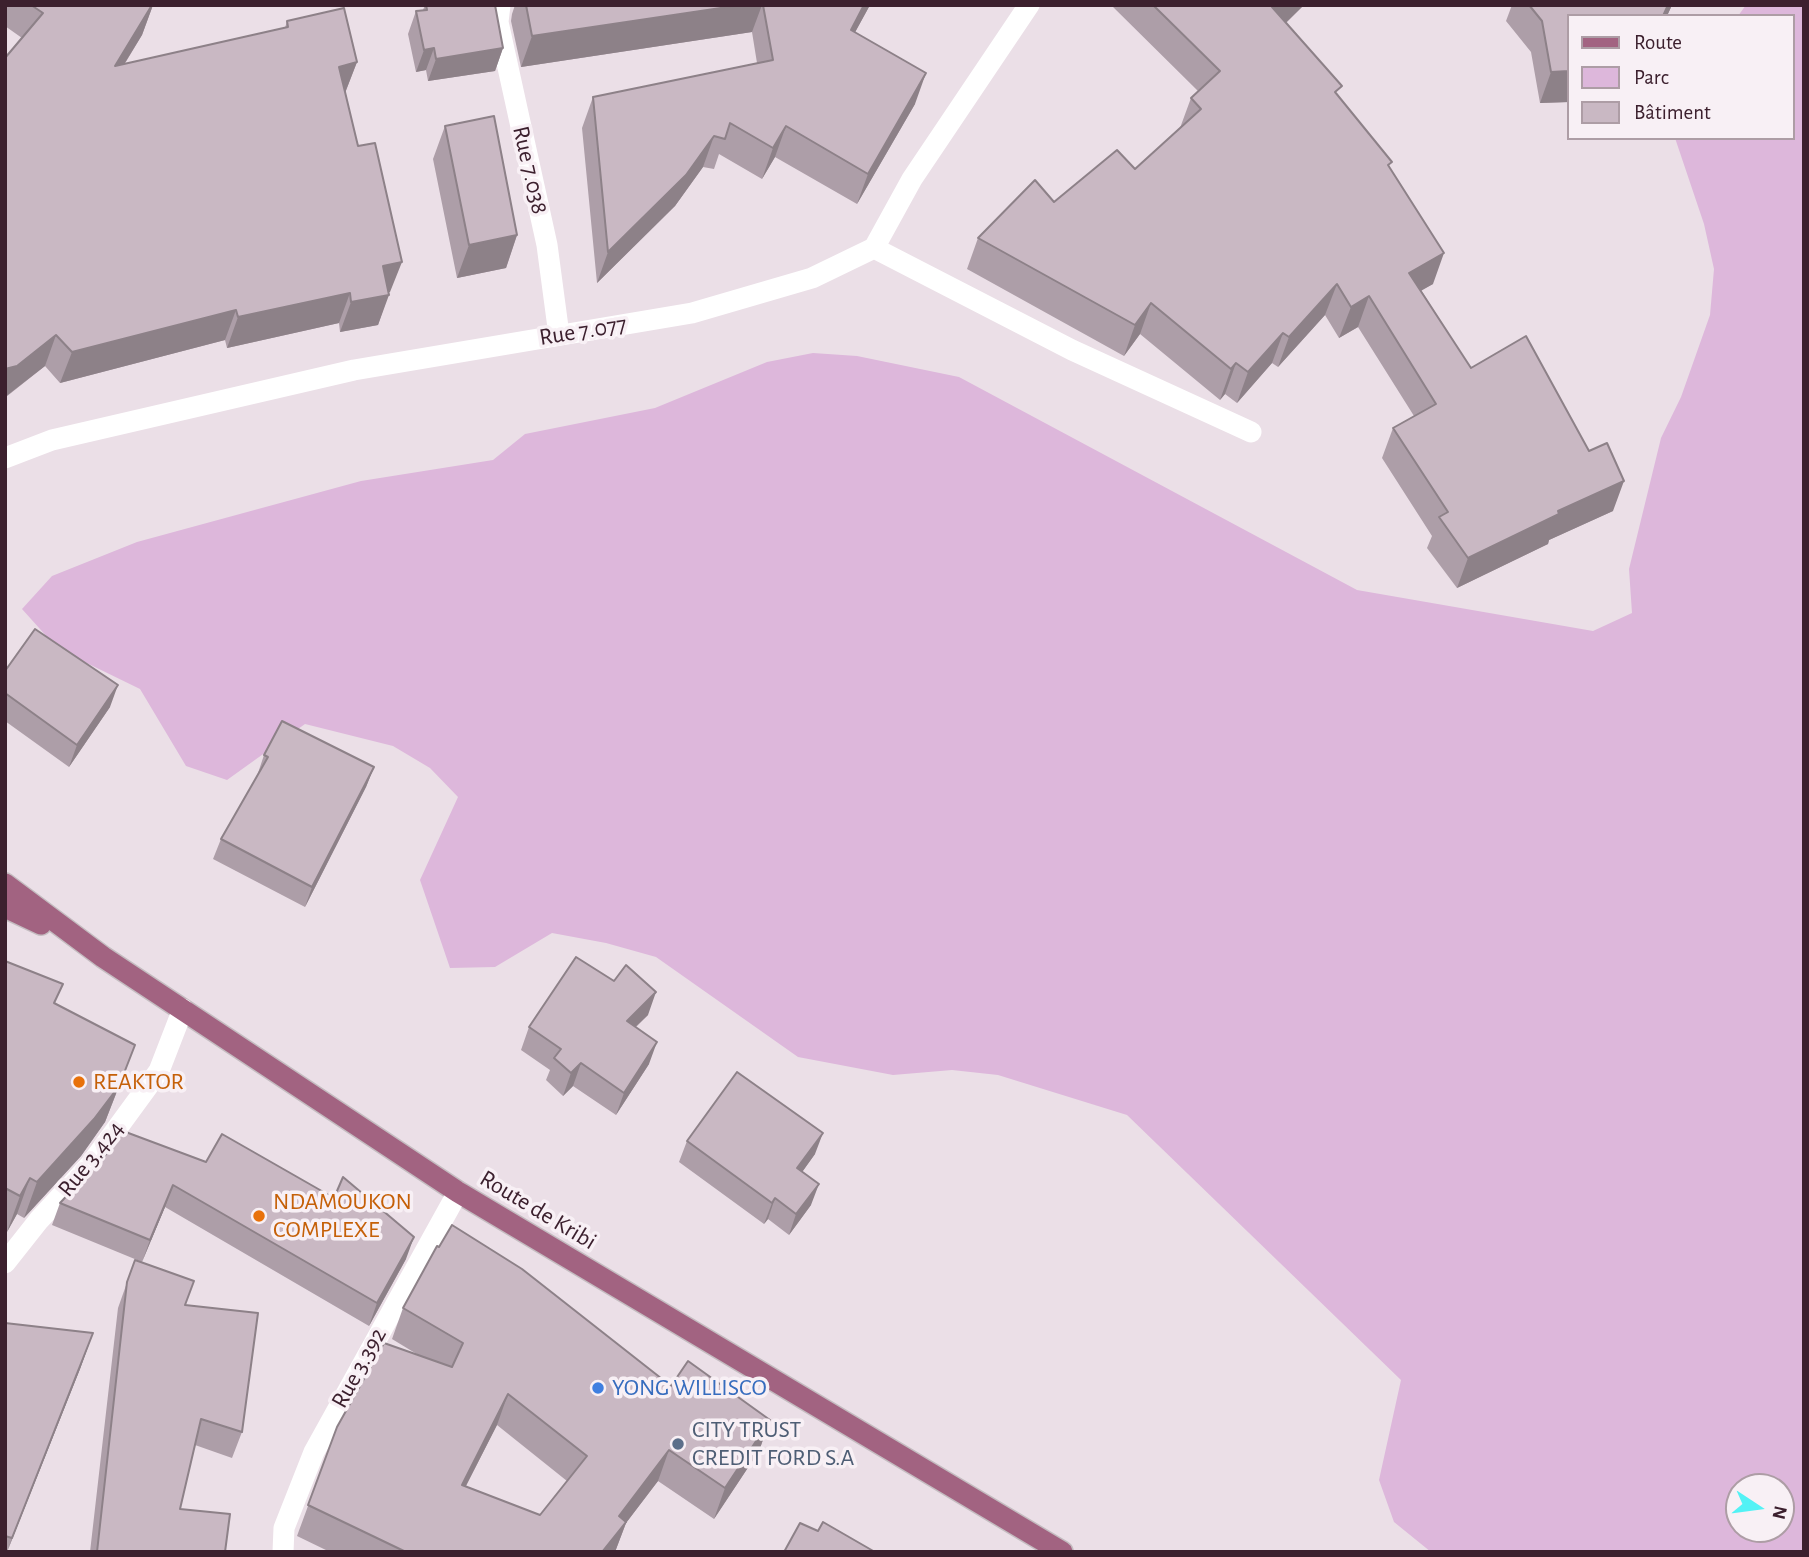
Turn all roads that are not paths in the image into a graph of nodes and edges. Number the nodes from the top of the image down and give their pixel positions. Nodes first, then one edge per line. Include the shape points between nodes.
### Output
1 (500, 5) edge
2 (1029, 5) edge
3 (874, 248) junction
4 (559, 335) junction
5 (1251, 432) dead end
6 (5, 458) edge
7 (5, 884) edge
8 (5, 907) edge
9 (103, 957) junction
10 (183, 1009) junction
11 (458, 1192) junction
12 (5, 1263) edge
13 (282, 1552) edge
14 (1062, 1552) edge

1 - 4 street, Rue 7.038 via 498,22 547,245
2 - 3 street via 912,179
3 - 4 street, Rue 7.077 via 812,278 692,313
3 - 5 street via 1072,350
4 - 6 street, Rue 7.077 via 354,370 51,440
7 - 9 main road, Route de Kribi
8 - 9 main road
9 - 10 main road, Route de Kribi
10 - 11 main road, Route de Kribi
10 - 12 street, Rue 3.424 via 159,1071 91,1164
11 - 13 street, Rue 3.392 via 314,1452 284,1528
11 - 14 main road, Route de Kribi

